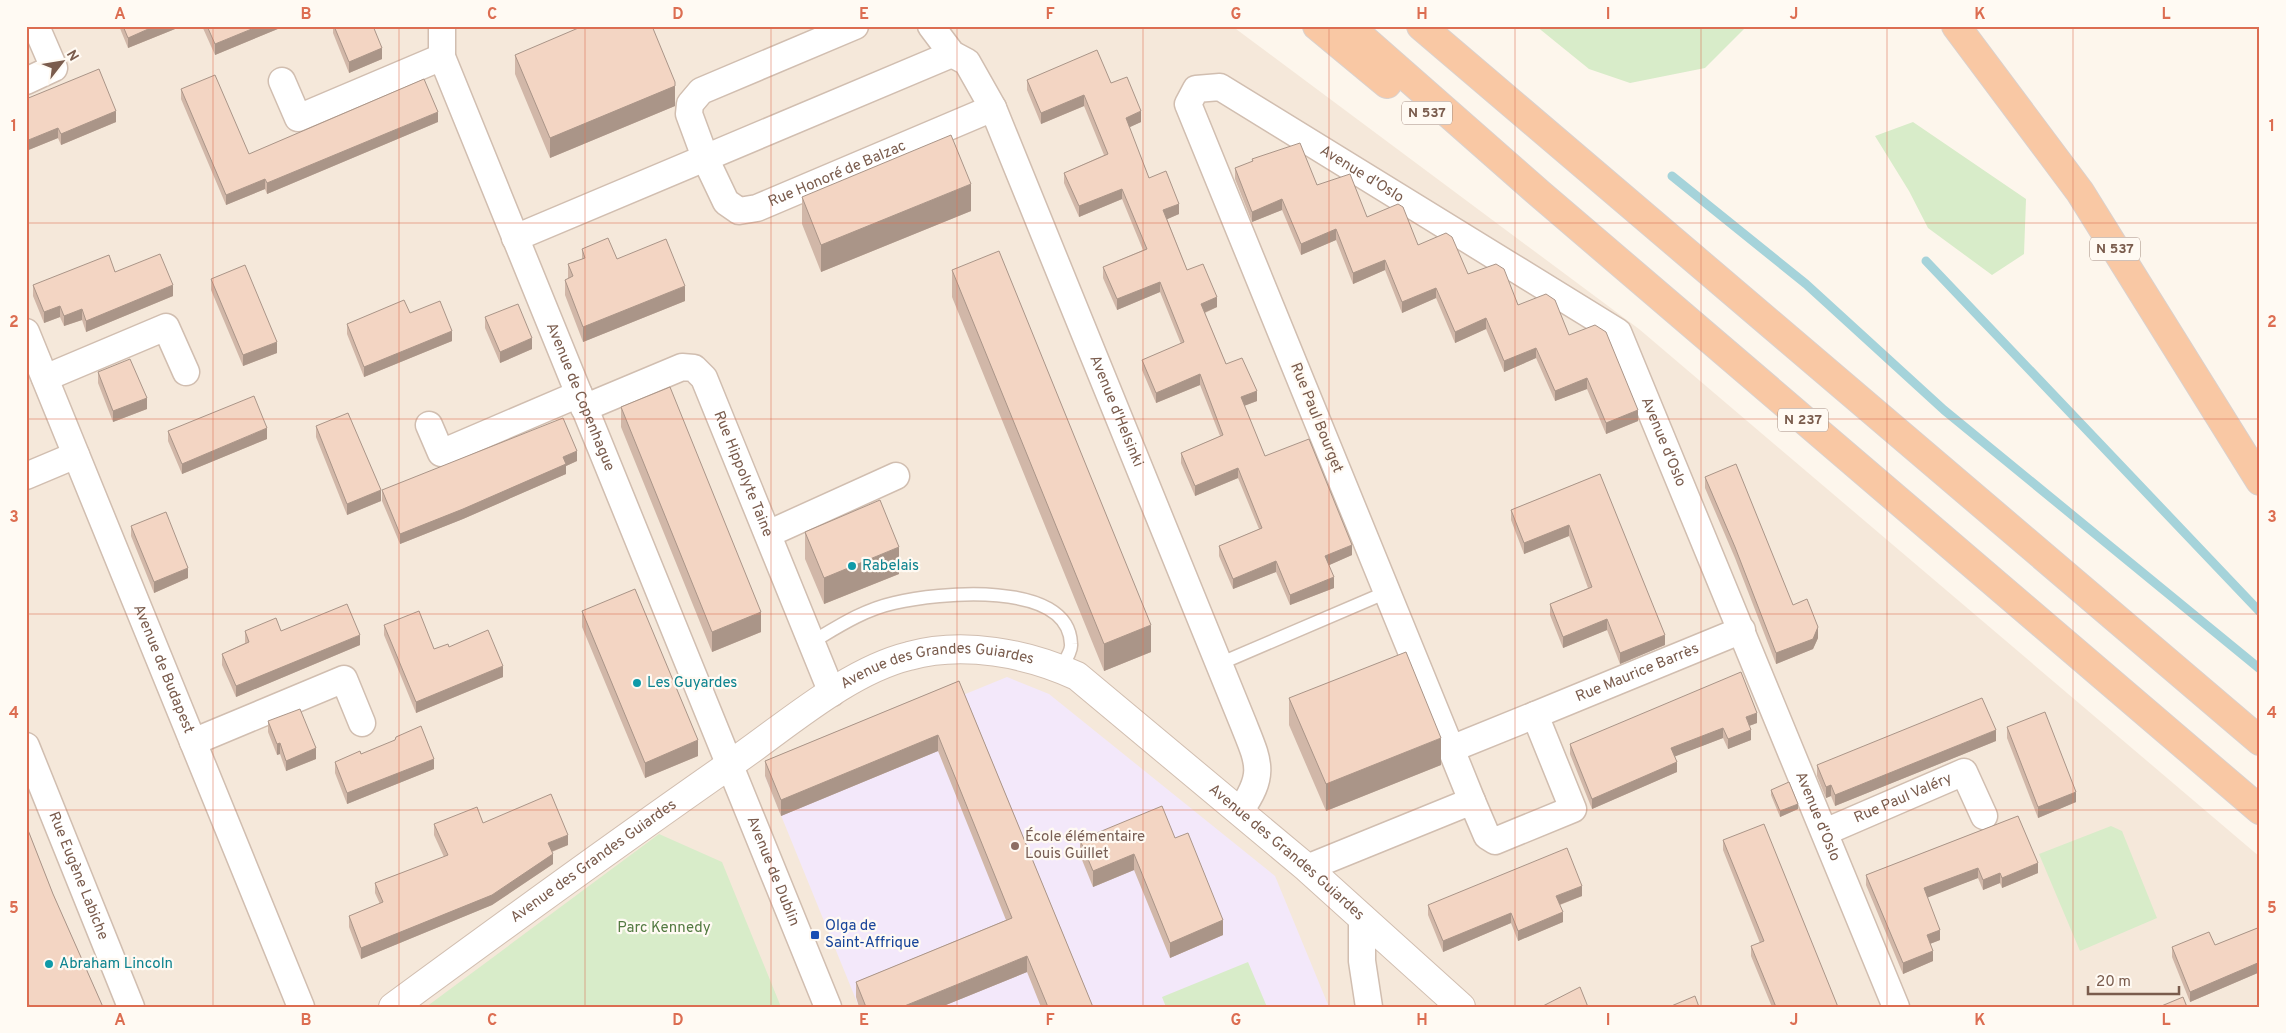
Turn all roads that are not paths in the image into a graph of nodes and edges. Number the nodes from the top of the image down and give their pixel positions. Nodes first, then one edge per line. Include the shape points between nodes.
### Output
1 (442, 26) edge
2 (856, 26) edge
3 (931, 26) edge
4 (1317, 26) edge
5 (1349, 26) edge
6 (1421, 26) edge
7 (1956, 26) edge
8 (38, 31) dead end
9 (952, 54) junction
10 (442, 57) junction
11 (26, 81) edge
12 (282, 81) dead end
13 (1196, 88) joint
14 (993, 108) junction
15 (706, 160) junction
16 (1540, 194) junction
17 (515, 238) junction
18 (26, 332) edge
19 (186, 372) dead end
20 (45, 378) junction
21 (581, 401) junction
22 (429, 425) dead end
23 (76, 455) junction
24 (26, 476) edge
25 (896, 476) dead end
26 (2260, 481) edge
27 (768, 534) junction
28 (1387, 592) junction
29 (1742, 630) junction
30 (812, 642) junction
31 (1219, 664) junction
32 (1061, 668) junction
33 (832, 692) junction
34 (1535, 715) junction
35 (362, 723) dead end
36 (2260, 741) edge
37 (193, 742) junction
38 (26, 746) edge
39 (1451, 749) junction
40 (729, 765) junction
41 (1472, 801) junction
42 (2260, 810) edge
43 (1240, 812) junction
44 (1984, 816) dead end
45 (1825, 832) junction
46 (1307, 868) junction
47 (1362, 917) junction
48 (131, 1007) edge
49 (301, 1007) edge
50 (393, 1007) edge
51 (828, 1007) edge
52 (1369, 1007) edge
53 (1461, 1007) edge
54 (1896, 1007) edge

1 - 10 street, Avenue de Copenhague
2 - 15 street, Rue Honoré de Balzac via 701,91 690,104 689,114
3 - 9 street, Avenue d'Helsinki
4 - 16 highway, N 537 via 1386,83
5 - 16 highway, N 237
6 - 36 highway
7 - 26 highway, N 537 via 2080,192
8 - 11 street via 54,68
9 - 14 street, Avenue d'Helsinki via 967,62
9 - 15 street
10 - 12 street via 298,118
10 - 17 street, Avenue de Copenhague
13 - 28 street, Rue Paul Bourget via 1188,104
13 - 29 street, Avenue d'Oslo via 1220,87 1618,332
14 - 15 street, Rue Honoré de Balzac via 757,208 739,211 726,202
14 - 31 street, Avenue d'Helsinki
15 - 17 street
16 - 42 highway, N 237
17 - 21 street, Avenue de Copenhague
18 - 20 street, Avenue de Budapest
19 - 20 street via 166,327
20 - 23 street, Avenue de Budapest
21 - 22 street, Rue Hippolyte Taine via 440,453
21 - 27 street, Rue Hippolyte Taine via 682,366 694,368 704,378
21 - 40 street, Avenue de Copenhague
23 - 24 street
23 - 37 street, Avenue de Budapest
25 - 27 street
27 - 30 street, Rue Hippolyte Taine
28 - 31 lane
28 - 39 street, Rue Paul Bourget
29 - 34 street, Rue Maurice Barrès
29 - 45 street, Avenue d'Oslo
30 - 32 lane via 858,614 923,597 964,593 1033,601 1053,609 1069,632 1072,646
30 - 33 street, Rue Hippolyte Taine
31 - 43 street, Avenue d'Helsinki via 1254,749 1259,771 1256,784
32 - 33 street, Avenue des Grandes Guiardes via 1008,654 941,651 910,655 874,667
32 - 43 street, Avenue des Grandes Guiardes via 1095,690
33 - 40 street, Avenue des Grandes Guiardes
34 - 39 street, Rue Maurice Barrès
34 - 41 street via 1573,809 1495,841 1487,836
35 - 37 street via 344,679
37 - 49 street, Avenue de Budapest
38 - 48 street, Rue Eugène Labiche
39 - 41 street
40 - 50 street, Avenue des Grandes Guiardes
40 - 51 street, Avenue de Dublin
41 - 46 street
43 - 46 street, Avenue des Grandes Guiardes
44 - 45 street, Rue Paul Valéry via 1964,772
45 - 54 street, Avenue d'Oslo
46 - 47 street, Avenue des Grandes Guiardes
47 - 52 street via 1362,961
47 - 53 street, Avenue des Grandes Guiardes

